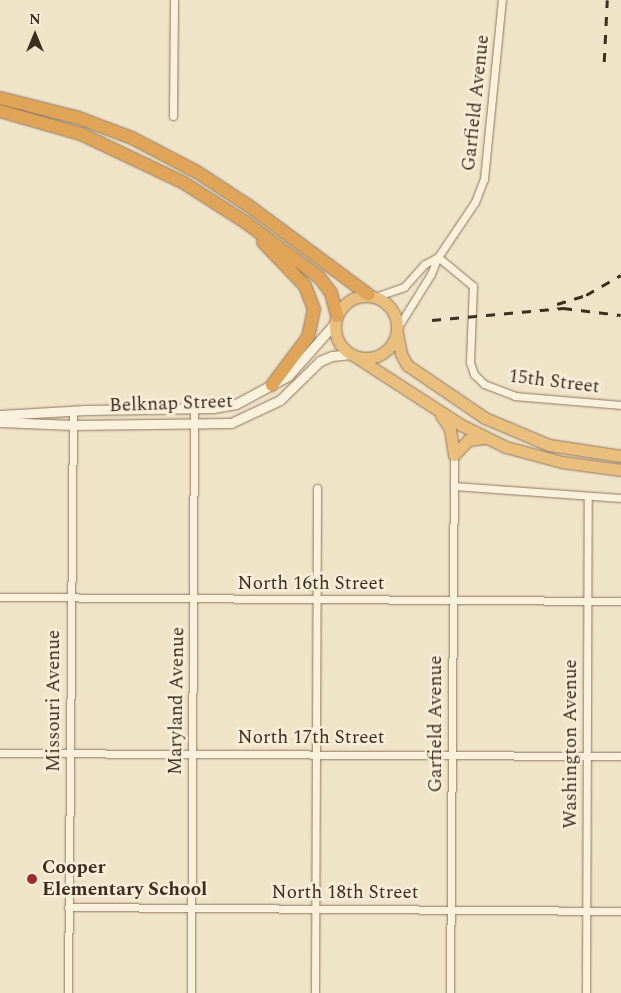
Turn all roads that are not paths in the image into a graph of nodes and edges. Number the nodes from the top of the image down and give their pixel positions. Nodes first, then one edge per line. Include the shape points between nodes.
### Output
1 (174, 0) edge
2 (502, 0) edge
3 (0, 98) edge
4 (0, 111) edge
5 (172, 116) dead end
6 (240, 218) junction
7 (438, 256) junction
8 (372, 296) junction
9 (336, 320) junction
10 (397, 330) junction
11 (354, 355) junction
12 (272, 385) junction
13 (621, 405) edge
14 (194, 409) junction
15 (436, 409) junction
16 (73, 410) junction
17 (0, 415) edge
18 (0, 422) edge
19 (73, 425) junction
20 (194, 425) junction
21 (488, 438) junction
22 (454, 455) junction
23 (621, 456) edge
24 (621, 470) edge
25 (454, 486) junction
26 (317, 488) dead end
27 (588, 496) junction
28 (621, 498) edge
29 (0, 597) edge
30 (71, 598) junction
31 (194, 599) junction
32 (318, 600) junction
33 (453, 601) junction
34 (589, 601) junction
35 (621, 601) edge
36 (0, 753) edge
37 (70, 753) junction
38 (192, 754) junction
39 (316, 754) junction
40 (452, 755) junction
41 (587, 755) junction
42 (621, 756) edge
43 (68, 908) junction
44 (192, 908) junction
45 (314, 909) junction
46 (450, 910) junction
47 (586, 911) junction
48 (621, 911) edge
49 (68, 993) edge
50 (191, 993) edge
51 (315, 993) edge
52 (450, 993) edge
53 (586, 993) edge

1 - 5 street
2 - 7 street, Garfield Avenue via 484,180 475,202
3 - 8 highway via 79,118 132,138 197,172
4 - 6 highway via 52,124 131,156 184,182
6 - 9 highway via 326,284
6 - 12 highway via 304,286 314,309 308,337
7 - 8 street, Garfield Avenue via 404,287
7 - 10 street, Garfield Avenue via 432,274
7 - 13 street, 15th Street via 473,286 470,362 473,372 484,384 515,396
8 - 9 highway via 346,303
8 - 10 highway via 394,311
9 - 11 highway via 337,338
9 - 12 street, Belknap Street via 300,365
10 - 11 highway via 382,354 374,357
10 - 23 highway via 401,354 407,365 485,418 549,445
11 - 15 highway
11 - 20 street, Belknap Street via 332,356 320,362 280,400 254,415 231,423
12 - 14 street, Belknap Street via 236,404
14 - 16 street, Belknap Street
14 - 20 street, Maryland Avenue
15 - 21 highway
15 - 22 highway via 450,429
16 - 17 street, Belknap Street
16 - 19 street, Missouri Avenue
18 - 19 street, Belknap Street
19 - 20 street, Belknap Street
19 - 30 street, Missouri Avenue
20 - 31 street, Maryland Avenue
21 - 22 highway via 468,440
21 - 24 highway via 542,458
22 - 25 street, Garfield Avenue
25 - 27 street
25 - 33 street, Garfield Avenue
26 - 32 street
27 - 28 street
27 - 34 street, Washington Avenue
29 - 30 street, North 16th Street
30 - 31 street, North 16th Street
30 - 37 street, Missouri Avenue
31 - 32 street, North 16th Street
31 - 38 street, Maryland Avenue
32 - 33 street, North 16th Street
32 - 39 street
33 - 34 street, North 16th Street
33 - 40 street, Garfield Avenue
34 - 35 street, North 16th Street
34 - 41 street, Washington Avenue
36 - 37 street, North 17th Street
37 - 38 street, North 17th Street
37 - 43 street, Missouri Avenue
38 - 39 street, North 17th Street
38 - 44 street, Maryland Avenue
39 - 40 street, North 17th Street
39 - 45 street
40 - 41 street, North 17th Street
40 - 46 street, Garfield Avenue
41 - 42 street, North 17th Street
41 - 47 street, Washington Avenue
43 - 44 street, North 18th Street
43 - 49 street, Missouri Avenue
44 - 45 street, North 18th Street
44 - 50 street, Maryland Avenue
45 - 46 street, North 18th Street
45 - 51 street
46 - 47 street, North 18th Street
46 - 52 street, Garfield Avenue
47 - 48 street, North 18th Street
47 - 53 street, Washington Avenue

